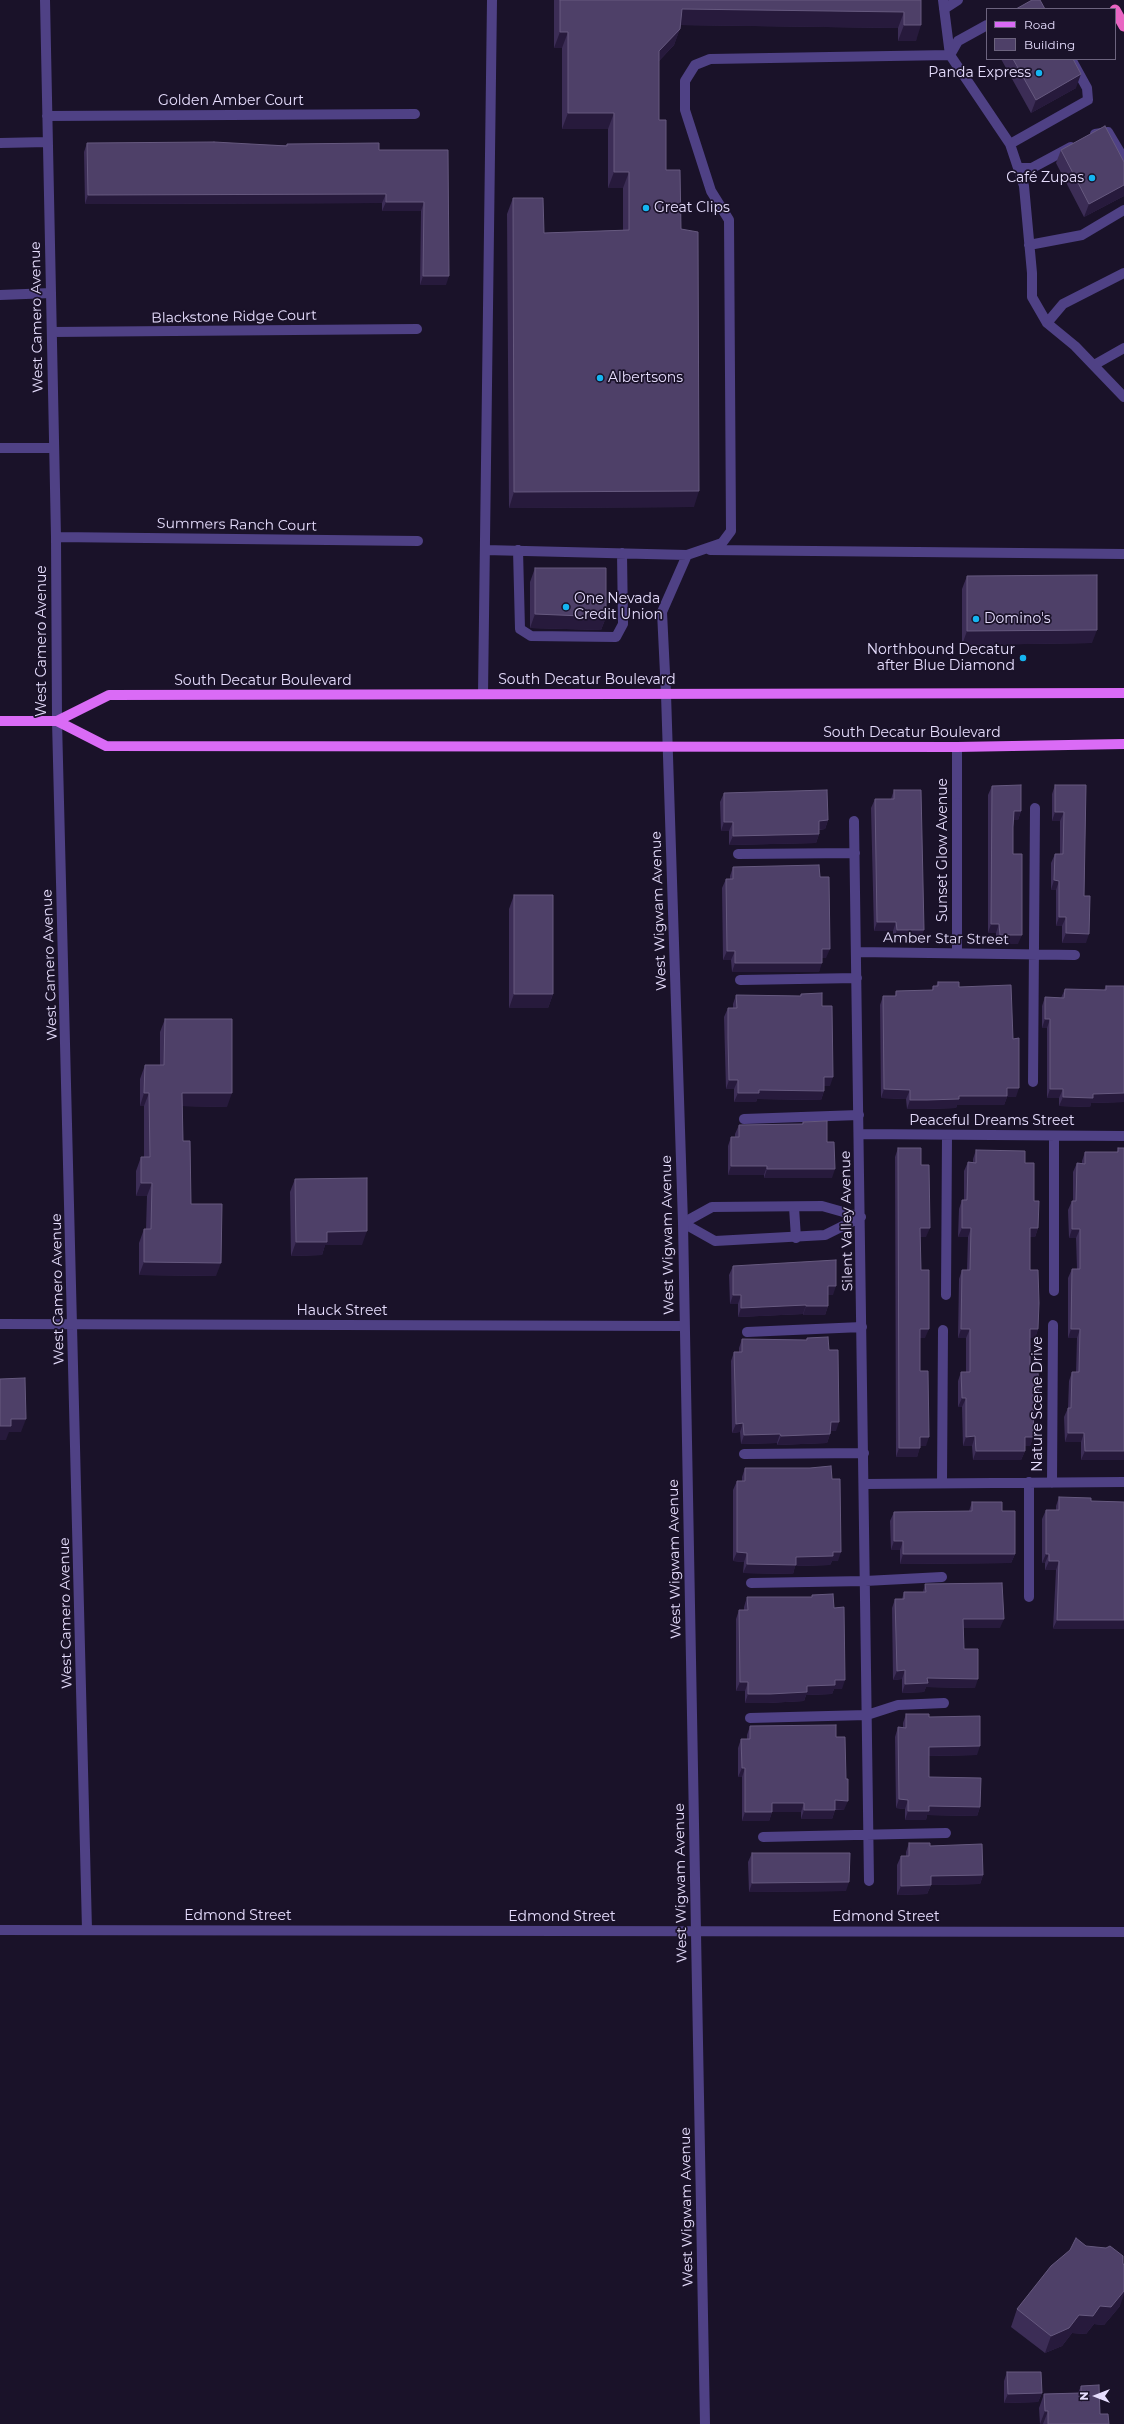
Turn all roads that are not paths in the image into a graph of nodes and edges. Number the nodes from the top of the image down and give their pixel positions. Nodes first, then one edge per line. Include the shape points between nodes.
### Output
1 (45, 0) edge
2 (492, 0) edge
3 (958, 0) edge
4 (944, 4) edge
5 (1116, 11) edge
6 (986, 26) edge
7 (1124, 26) edge
8 (950, 56) junction
9 (1072, 60) edge
10 (415, 114) dead end
11 (48, 116) junction
12 (48, 142) junction
13 (0, 143) edge
14 (1010, 144) junction
15 (1124, 159) edge
16 (1018, 168) junction
17 (1124, 210) edge
18 (1029, 245) junction
19 (1124, 273) edge
20 (51, 293) junction
21 (0, 295) edge
22 (1047, 323) junction
23 (417, 329) dead end
24 (52, 332) junction
25 (1124, 348) edge
26 (1094, 365) junction
27 (1124, 397) edge
28 (0, 448) edge
29 (54, 448) junction
30 (56, 537) junction
31 (418, 541) dead end
32 (485, 550) junction
33 (518, 550) junction
34 (702, 550) junction
35 (622, 553) junction
36 (1124, 554) edge
37 (687, 555) junction
38 (1124, 693) edge
39 (483, 694) junction
40 (666, 694) junction
41 (0, 721) edge
42 (57, 721) junction
43 (1124, 744) edge
44 (667, 746) junction
45 (957, 747) junction
46 (1036, 808) dead end
47 (854, 821) dead end
48 (855, 853) junction
49 (738, 854) dead end
50 (857, 952) junction
51 (957, 953) junction
52 (1034, 954) junction
53 (1075, 955) dead end
54 (857, 978) junction
55 (740, 980) dead end
56 (1033, 1082) dead end
57 (859, 1115) junction
58 (744, 1118) dead end
59 (859, 1134) junction
60 (947, 1135) junction
61 (1054, 1136) junction
62 (1124, 1136) edge
63 (794, 1207) junction
64 (861, 1217) junction
65 (683, 1223) junction
66 (796, 1238) junction
67 (1054, 1291) dead end
68 (946, 1294) dead end
69 (0, 1324) edge
70 (73, 1324) junction
71 (1053, 1325) dead end
72 (684, 1326) junction
73 (862, 1327) junction
74 (943, 1330) dead end
75 (747, 1332) dead end
76 (864, 1453) junction
77 (744, 1454) dead end
78 (1029, 1482) junction
79 (1124, 1482) edge
80 (942, 1483) junction
81 (1052, 1483) junction
82 (864, 1484) junction
83 (942, 1577) dead end
84 (865, 1581) junction
85 (751, 1583) dead end
86 (1029, 1597) dead end
87 (944, 1703) dead end
88 (867, 1715) junction
89 (750, 1718) dead end
90 (946, 1833) dead end
91 (868, 1834) junction
92 (763, 1838) dead end
93 (869, 1881) dead end
94 (0, 1930) edge
95 (87, 1930) junction
96 (696, 1931) junction
97 (1124, 1932) edge
98 (705, 2424) edge

1 - 11 street, West Camero Avenue
2 - 32 street
3 - 4 street
4 - 8 street
5 - 7 highway
6 - 8 street via 958,40
8 - 14 street
8 - 34 street via 710,59 694,65 686,81 685,110 711,191 729,220 731,531 722,543
9 - 14 street via 1087,88 1088,100
10 - 11 street, Golden Amber Court
11 - 12 street, West Camero Avenue
12 - 13 street
12 - 20 street, West Camero Avenue
14 - 16 street
15 - 16 street via 1108,132 1098,132 1032,168
16 - 18 street via 1024,186
17 - 18 street via 1082,235
18 - 22 street via 1032,297
19 - 22 street via 1063,304
20 - 21 street
20 - 24 street, West Camero Avenue
22 - 26 street
23 - 24 street, Blackstone Ridge Court
24 - 29 street, West Camero Avenue
25 - 26 street
26 - 27 street
28 - 29 street
29 - 30 street, West Camero Avenue
30 - 31 street, Summers Ranch Court
30 - 42 street, West Camero Avenue
32 - 33 street
32 - 39 street
33 - 35 street
33 - 35 street via 520,630 531,636 616,637 623,624
34 - 36 street
34 - 37 street
35 - 37 street
37 - 40 street, West Wigwam Avenue via 662,612
38 - 40 main road, South Decatur Boulevard
39 - 40 main road, South Decatur Boulevard
39 - 42 main road, South Decatur Boulevard via 109,695
40 - 44 street, West Wigwam Avenue
41 - 42 main road, South Decatur Boulevard
42 - 44 main road, South Decatur Boulevard via 106,746
42 - 70 street, West Camero Avenue
43 - 45 main road, South Decatur Boulevard
44 - 45 main road, South Decatur Boulevard
44 - 65 street, West Wigwam Avenue
45 - 51 street, Sunset Glow Avenue
46 - 52 street
47 - 48 street, Silent Valley Avenue
48 - 49 street
48 - 50 street, Silent Valley Avenue
50 - 51 street, Amber Star Street
50 - 54 street, Silent Valley Avenue
51 - 52 street, Amber Star Street
52 - 53 street, Amber Star Street
52 - 56 street
54 - 55 street
54 - 57 street, Silent Valley Avenue
57 - 58 street
57 - 59 street, Silent Valley Avenue
59 - 60 street, Peaceful Dreams Street
59 - 64 street, Silent Valley Avenue
60 - 61 street, Peaceful Dreams Street
60 - 68 street
61 - 62 street, Peaceful Dreams Street
61 - 67 street
63 - 64 street via 822,1206
63 - 65 street via 712,1207
63 - 66 street
64 - 66 street via 825,1235
64 - 73 street, Silent Valley Avenue
65 - 66 street via 715,1241
65 - 72 street, West Wigwam Avenue
69 - 70 street, Hauck Street
70 - 72 street, Hauck Street
70 - 95 street, West Camero Avenue
71 - 81 street, Nature Scene Drive
72 - 96 street, West Wigwam Avenue
73 - 75 street
73 - 76 street, Silent Valley Avenue
74 - 80 street
76 - 77 street
76 - 82 street, Silent Valley Avenue
78 - 80 street, Nature Scene Drive
78 - 81 street, Nature Scene Drive
78 - 86 street, Nature Scene Drive
79 - 81 street, Nature Scene Drive
80 - 82 street, Nature Scene Drive
82 - 84 street, Silent Valley Avenue
83 - 84 street
84 - 85 street
84 - 88 street, Silent Valley Avenue
87 - 88 street via 898,1705
88 - 89 street
88 - 91 street, Silent Valley Avenue
90 - 91 street
91 - 92 street
91 - 93 street, Silent Valley Avenue
94 - 95 street, Edmond Street
95 - 96 street, Edmond Street
96 - 97 street, Edmond Street
96 - 98 street, West Wigwam Avenue

